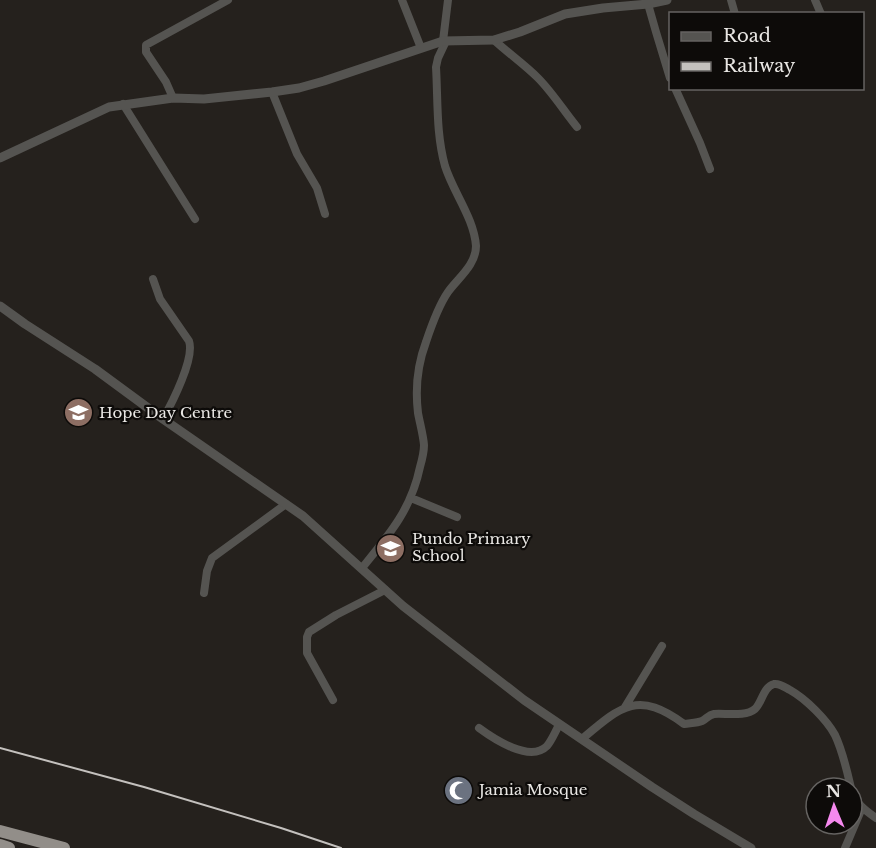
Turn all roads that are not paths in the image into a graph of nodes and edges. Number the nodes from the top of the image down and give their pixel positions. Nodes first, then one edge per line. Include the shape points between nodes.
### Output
1 (228, 0) edge
2 (402, 0) edge
3 (448, 0) edge
4 (667, 0) edge
5 (648, 4) junction
6 (494, 40) junction
7 (444, 41) junction
8 (421, 48) junction
9 (669, 75) edge
10 (676, 90) edge
11 (272, 92) junction
12 (173, 98) junction
13 (123, 104) junction
14 (577, 126) dead end
15 (0, 158) edge
16 (710, 169) dead end
17 (325, 214) dead end
18 (195, 219) dead end
19 (153, 279) dead end
20 (0, 306) edge
21 (163, 419) junction
22 (411, 498) junction
23 (286, 504) junction
24 (457, 517) dead end
25 (362, 568) junction
26 (385, 590) junction
27 (204, 593) dead end
28 (662, 646) dead end
29 (333, 700) dead end
30 (625, 707) junction
31 (559, 725) junction
32 (478, 728) dead end
33 (582, 739) junction
34 (848, 776) edge
35 (0, 831) edge
36 (0, 845) edge
37 (9, 848) edge
38 (64, 848) edge
39 (751, 848) edge

1 - 12 street via 146,45 146,52
2 - 8 street
3 - 7 street
4 - 5 street
5 - 6 street via 565,15
5 - 9 street
6 - 7 street
6 - 14 street via 540,80
7 - 8 street
7 - 22 street via 436,66 440,146 472,230 476,252 447,293 420,359 416,391 424,447
8 - 11 street via 324,81
10 - 16 street
11 - 12 street
11 - 17 street via 297,154 317,188
12 - 13 street
13 - 15 street
13 - 18 street
19 - 21 street via 160,299 191,350
20 - 21 street
21 - 23 street
22 - 24 street
22 - 25 street via 395,527
23 - 25 street
23 - 27 street via 212,558
25 - 26 street
26 - 29 street via 336,615 306,637 307,652
26 - 31 street
28 - 30 street
30 - 33 street
30 - 34 street via 647,705 684,724 695,723 711,714 751,711 766,690 780,684 807,701 835,734
31 - 32 street via 547,746 527,752
31 - 33 street
33 - 39 street
35 - 38 highway
36 - 37 highway

